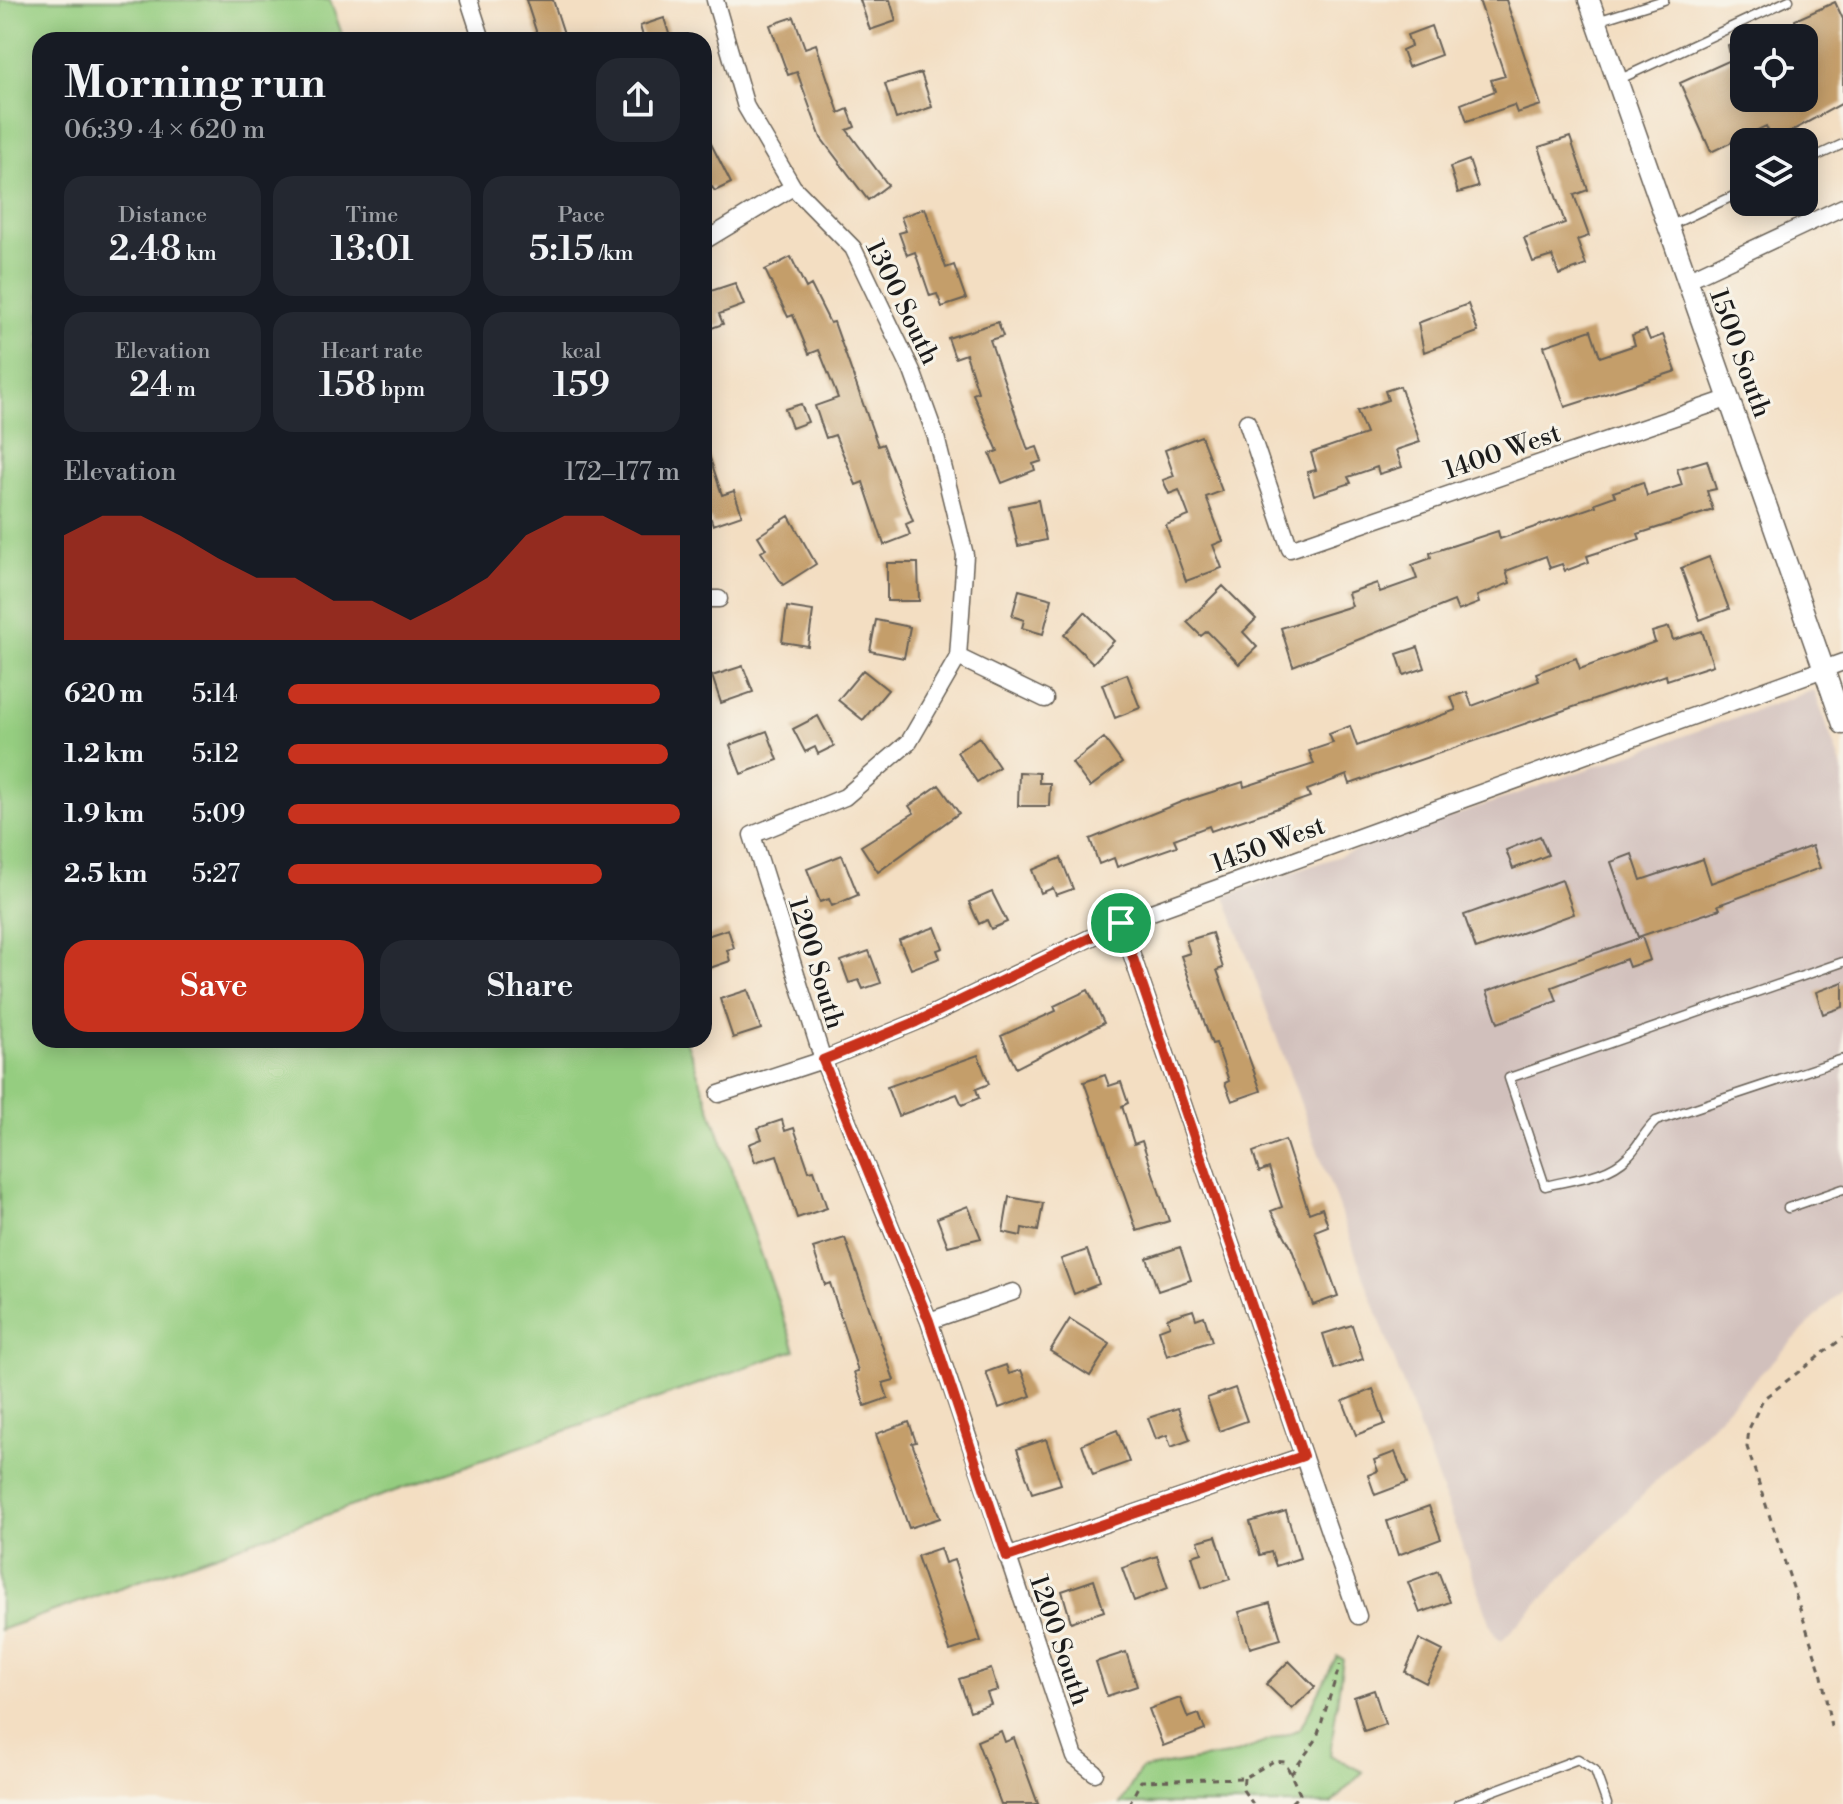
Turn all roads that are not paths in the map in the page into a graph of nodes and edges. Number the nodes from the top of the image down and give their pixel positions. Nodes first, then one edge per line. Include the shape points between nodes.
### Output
1 (469, 0) edge
2 (715, 0) edge
3 (1589, 0) edge
4 (1664, 0) edge
5 (1789, 0) edge
6 (1596, 21) junction
7 (479, 32) edge
8 (1617, 80) junction
9 (1843, 144) edge
10 (1818, 156) edge
11 (793, 187) junction
12 (1730, 197) edge
13 (1843, 207) edge
14 (1668, 226) junction
15 (712, 236) edge
16 (1687, 280) junction
17 (1730, 398) junction
18 (1247, 422) dead end
19 (958, 657) junction
20 (1833, 665) edge
21 (1045, 699) dead end
22 (1843, 724) edge
23 (1121, 923) junction
24 (1843, 962) edge
25 (1843, 1059) edge
26 (823, 1060) junction
27 (719, 1094) dead end
28 (1843, 1189) edge
29 (1788, 1208) dead end
30 (1013, 1292) dead end
31 (929, 1321) junction
32 (1303, 1456) junction
33 (1007, 1557) junction
34 (1358, 1616) dead end
35 (1095, 1773) dead end
36 (1458, 1804) edge
37 (1607, 1804) edge

1 - 7 street
2 - 11 street, 1300 South via 746,107
3 - 6 street, 1500 South
4 - 6 lane
5 - 8 lane
6 - 8 street, 1500 South
8 - 14 street, 1500 South
9 - 10 lane
11 - 15 street
11 - 19 street, 1300 South via 853,248 912,371 936,437 965,555
12 - 14 lane
13 - 16 street
14 - 16 street, 1500 South
16 - 17 street, 1500 South
17 - 18 street, 1400 West via 1290,549
17 - 20 street, 1500 South
19 - 21 street
19 - 26 street, 1200 South via 909,742 845,797 752,835
20 - 22 street, 1500 South
20 - 23 street, 1450 West
23 - 26 street, 1450 West via 916,1022
23 - 32 street
24 - 25 lane via 1509,1078 1545,1186 1603,1173 1629,1155 1656,1121
26 - 27 street, 1450 West
26 - 31 street, 1200 South
28 - 29 lane
30 - 31 street
31 - 33 street, 1200 South
32 - 33 street
32 - 34 street
33 - 35 street, 1200 South via 1075,1757
36 - 37 lane via 1578,1759 1595,1770

